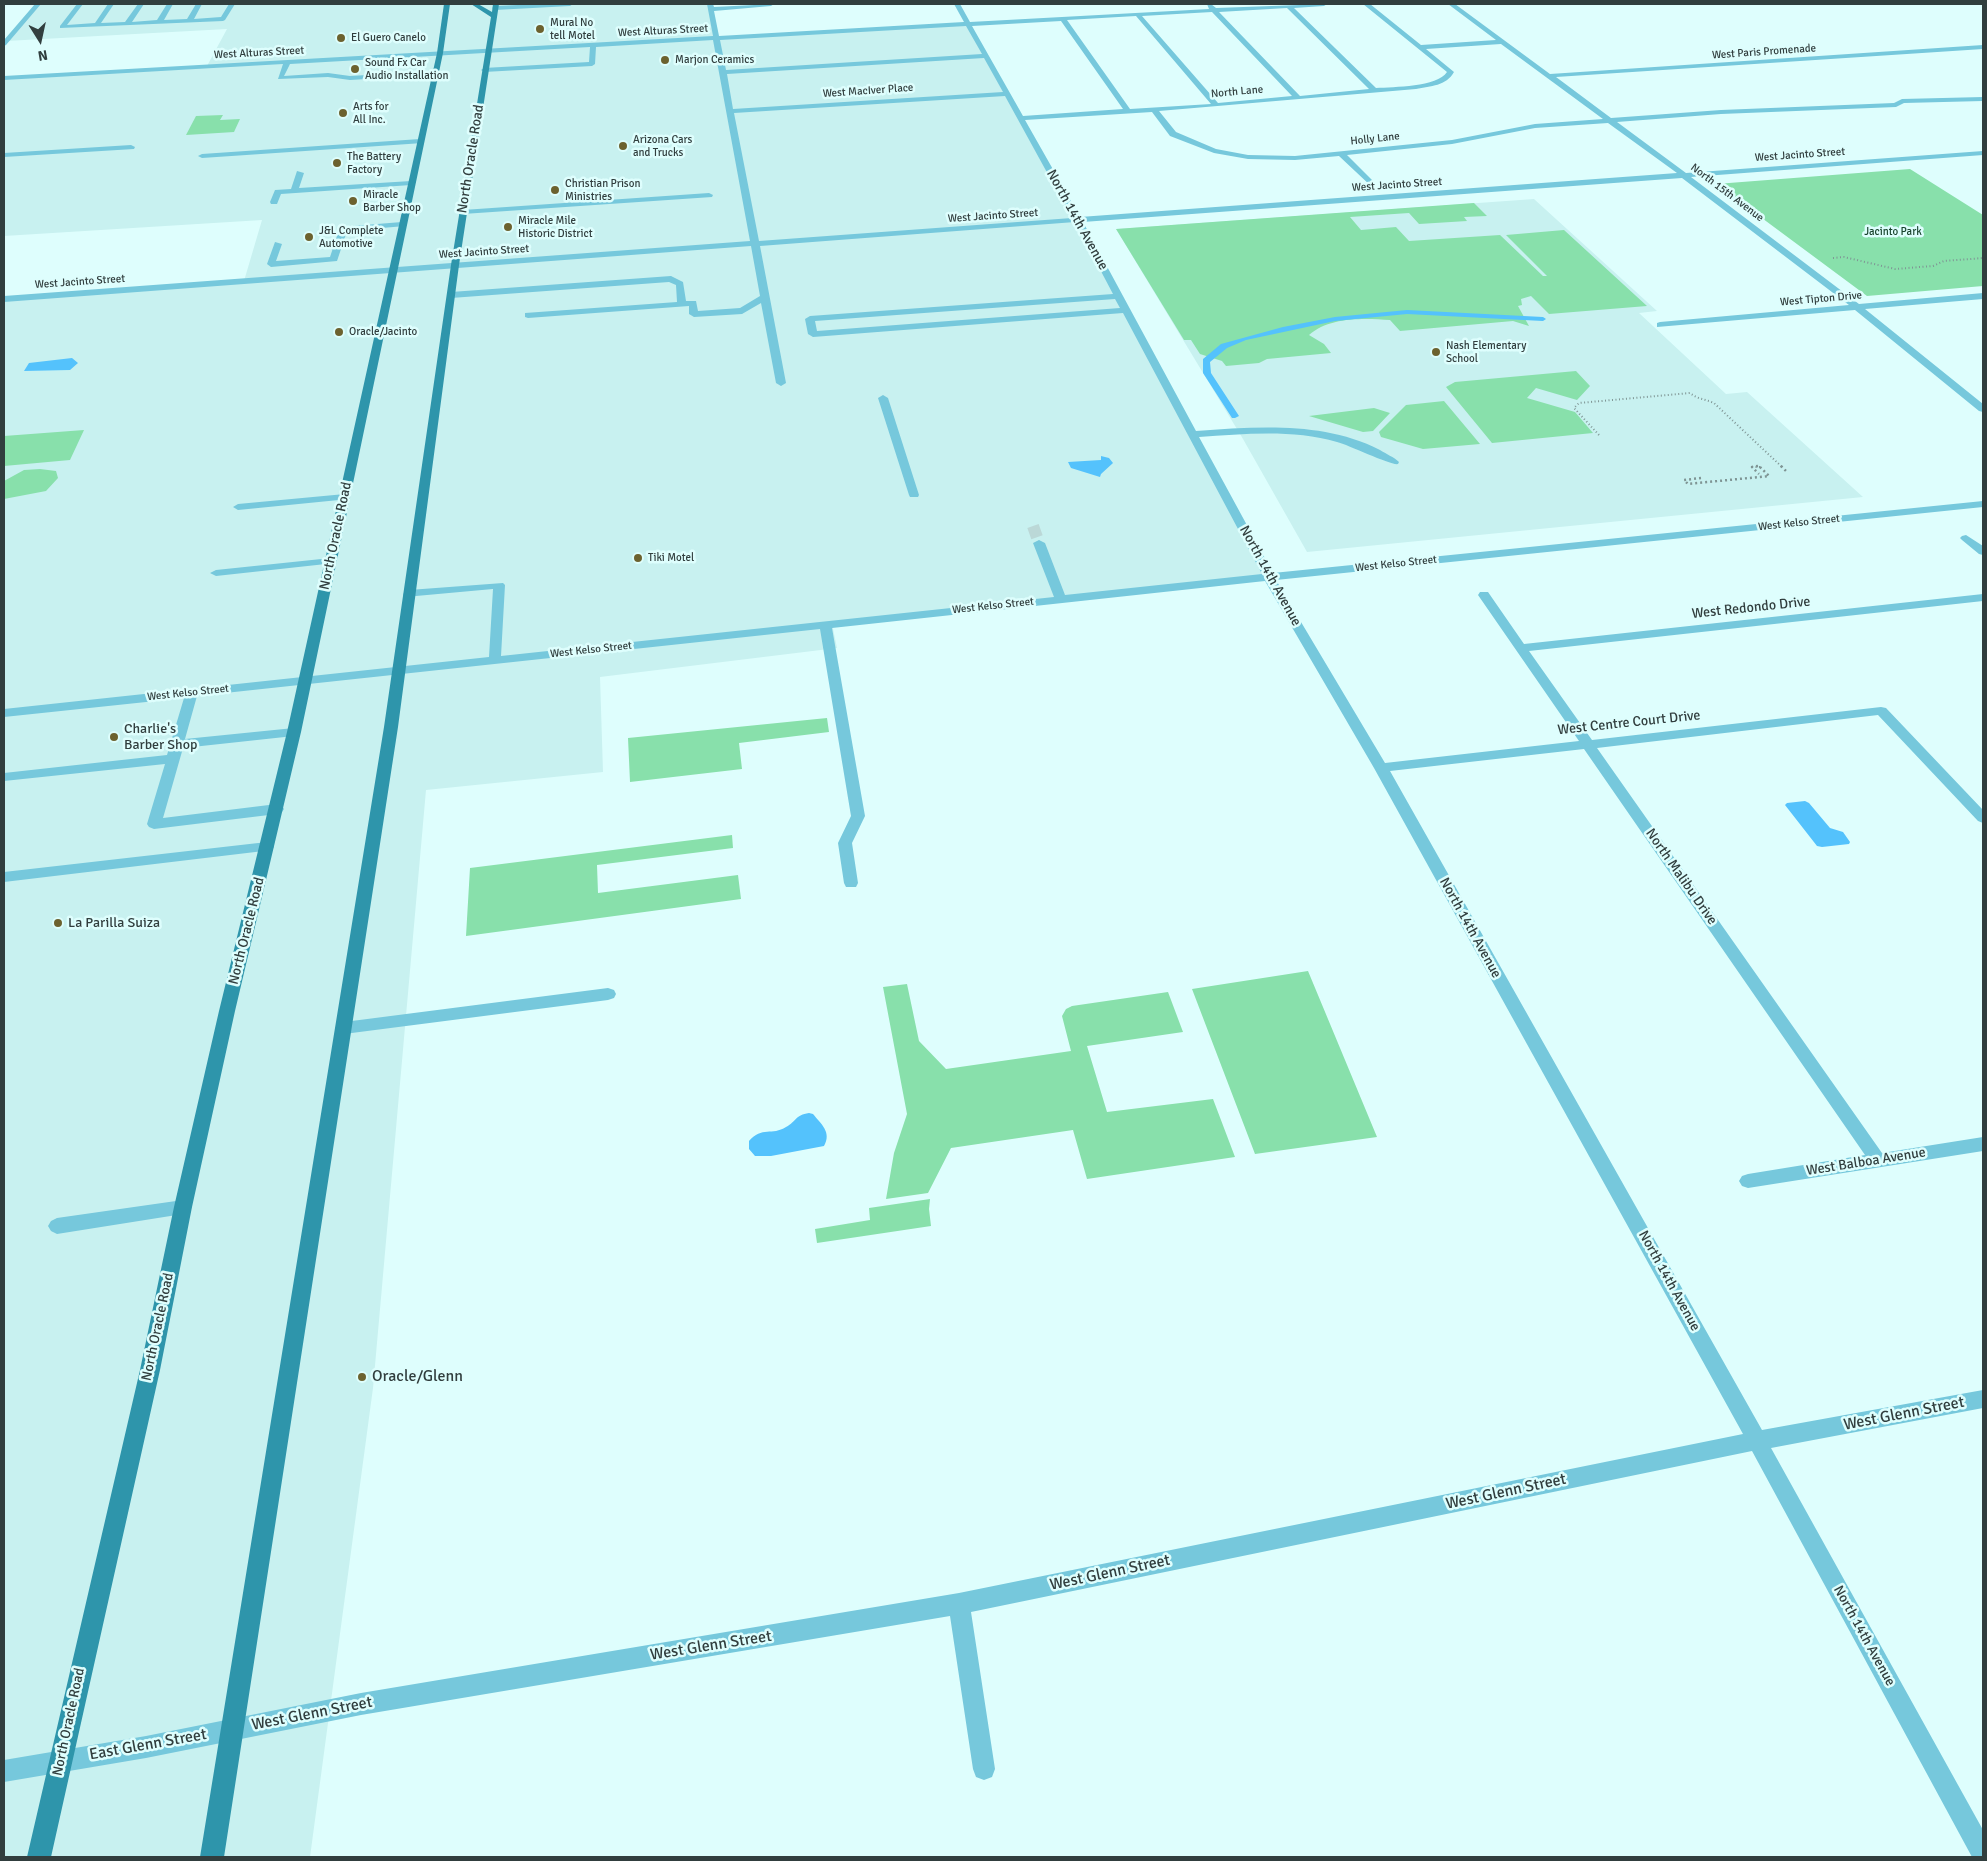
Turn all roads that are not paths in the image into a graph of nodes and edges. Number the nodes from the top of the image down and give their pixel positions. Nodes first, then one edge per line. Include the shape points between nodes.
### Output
1 (38, 4) edge
2 (80, 4) edge
3 (112, 4) edge
4 (141, 4) edge
5 (170, 4) edge
6 (199, 4) edge
7 (232, 4) edge
8 (447, 4) edge
9 (474, 4) edge
10 (570, 4) edge
11 (771, 4) edge
12 (957, 4) edge
13 (1207, 4) edge
14 (1324, 4) edge
15 (1366, 4) edge
16 (1451, 4) edge
17 (495, 6) edge
18 (711, 6) edge
19 (1289, 6) junction
20 (1214, 10) junction
21 (1137, 14) junction
22 (494, 16) junction
23 (1062, 18) junction
24 (189, 21) junction
25 (159, 23) junction
26 (20, 24) junction
27 (127, 24) junction
28 (967, 24) junction
29 (13, 25) dead end
30 (96, 26) junction
31 (716, 38) junction
32 (1501, 42) junction
33 (4, 44) edge
34 (592, 45) junction
35 (1420, 47) junction
36 (1983, 48) edge
37 (487, 51) junction
38 (440, 53) junction
39 (986, 56) junction
40 (288, 62) junction
41 (484, 70) junction
42 (723, 72) junction
43 (435, 73) junction
44 (1547, 76) junction
45 (4, 78) edge
46 (1375, 91) junction
47 (1006, 94) junction
48 (1298, 98) junction
49 (1983, 99) edge
50 (1216, 105) junction
51 (1154, 110) junction
52 (731, 111) junction
53 (1129, 112) junction
54 (1020, 118) junction
55 (1611, 120) junction
56 (420, 141) junction
57 (131, 147) dead end
58 (1983, 153) edge
59 (1342, 154) junction
60 (4, 155) edge
61 (202, 156) dead end
62 (300, 173) dead end
63 (1684, 175) junction
64 (411, 183) junction
65 (1372, 185) dead end
66 (294, 191) junction
67 (709, 195) dead end
68 (274, 202) dead end
69 (463, 212) junction
70 (1078, 221) junction
71 (402, 224) junction
72 (278, 244) dead end
73 (756, 244) junction
74 (334, 259) junction
75 (271, 264) junction
76 (455, 265) junction
77 (393, 269) junction
78 (330, 274) junction
79 (266, 279) junction
80 (451, 295) junction
81 (1119, 296) junction
82 (1983, 296) edge
83 (765, 297) junction
84 (4, 299) edge
85 (682, 304) junction
86 (1857, 307) junction
87 (1126, 310) junction
88 (528, 315) dead end
89 (1660, 325) dead end
90 (781, 383) dead end
91 (883, 398) dead end
92 (1983, 409) edge
93 (1192, 434) junction
94 (1394, 462) dead end
95 (914, 495) dead end
96 (345, 497) junction
97 (1983, 504) edge
98 (238, 507) dead end
99 (1966, 538) dead end
100 (1039, 543) tunnel mouth
101 (1983, 552) edge
102 (331, 561) junction
103 (216, 573) dead end
104 (1269, 577) junction
105 (409, 594) junction
106 (1484, 595) dead end
107 (1983, 597) edge
108 (1061, 599) junction
109 (825, 624) junction
110 (1521, 648) junction
111 (495, 660) junction
112 (398, 671) junction
113 (305, 680) junction
114 (192, 692) junction
115 (4, 713) edge
116 (294, 732) junction
117 (177, 744) junction
118 (1588, 744) junction
119 (172, 759) junction
120 (1381, 768) junction
121 (4, 778) edge
122 (277, 809) junction
123 (1983, 818) edge
124 (267, 848) junction
125 (4, 877) edge
126 (851, 883) dead end
127 (608, 994) dead end
128 (344, 1028) junction
129 (1983, 1144) edge
130 (1878, 1160) junction
131 (1748, 1181) dead end
132 (183, 1207) junction
133 (57, 1226) dead end
134 (1983, 1398) edge
135 (1756, 1441) junction
136 (959, 1604) junction
137 (233, 1730) junction
138 (61, 1760) junction
139 (984, 1769) dead end
140 (4, 1770) edge
141 (1983, 1853) edge
142 (38, 1857) edge
143 (212, 1857) edge

1 - 26 street
2 - 30 street via 62,28
3 - 30 street
4 - 27 street
5 - 25 street
6 - 24 street
7 - 24 street via 223,19
8 - 38 main road, North Oracle Road
9 - 22 main road
10 - 17 street
11 - 18 street
12 - 28 street, North 14th Avenue
13 - 20 street
14 - 19 street, West Alturas Street
15 - 35 street
16 - 32 street, North 15th Avenue
17 - 22 main road, North Oracle Road
18 - 31 street
19 - 20 street, West Alturas Street
19 - 46 street
20 - 21 street, West Alturas Street
20 - 48 street
21 - 23 street, West Alturas Street
21 - 50 street
22 - 37 main road, North Oracle Road
23 - 28 street, West Alturas Street
23 - 53 street
24 - 25 street
25 - 27 street
26 - 29 street
26 - 33 street
27 - 30 street
28 - 31 street, West Alturas Street
28 - 39 street, North 14th Avenue
31 - 34 street, West Alturas Street
31 - 42 street
32 - 35 street
32 - 44 street, North 15th Avenue
34 - 37 street, West Alturas Street
34 - 41 street via 592,64
35 - 46 street, North Lane via 1452,72 1448,77 1416,87
36 - 44 street, West Paris Promenade
37 - 38 street, West Alturas Street
37 - 41 main road, North Oracle Road
38 - 40 street, West Alturas Street
38 - 43 main road, North Oracle Road
39 - 42 street
39 - 47 street, North 14th Avenue
40 - 43 street via 280,78
40 - 45 street, West Alturas Street
41 - 69 main road, North Oracle Road
42 - 52 street
43 - 56 main road, North Oracle Road
44 - 55 street, North 15th Avenue
46 - 48 street, North Lane
47 - 52 street, West MacIver Place
47 - 54 street, North 14th Avenue
48 - 50 street, North Lane
49 - 55 street, Holly Lane
50 - 51 street, North Lane
51 - 53 street, North Lane
51 - 59 street, Holly Lane via 1173,134 1214,151 1248,158
52 - 73 street
53 - 54 street, North Lane
54 - 70 street, North 14th Avenue
55 - 59 street, Holly Lane via 1535,126 1452,142
55 - 63 street, North 15th Avenue
56 - 61 street
56 - 64 main road, North Oracle Road
57 - 60 street
58 - 63 street, West Jacinto Street
59 - 65 street
62 - 66 street
63 - 70 street, West Jacinto Street
63 - 86 street, North 15th Avenue
64 - 66 street
64 - 71 main road, North Oracle Road
66 - 68 street via 278,192
67 - 69 street
69 - 76 main road, North Oracle Road
70 - 73 street, West Jacinto Street
70 - 81 street, North 14th Avenue
71 - 74 street via 343,229
71 - 77 main road, North Oracle Road
72 - 75 street
73 - 76 street, West Jacinto Street
73 - 83 street
74 - 75 street
74 - 78 street
75 - 79 street
76 - 77 street, West Jacinto Street
76 - 80 main road, North Oracle Road
77 - 78 street, West Jacinto Street
77 - 96 main road, North Oracle Road
78 - 79 street, West Jacinto Street
79 - 84 street, West Jacinto Street
80 - 85 street via 671,279 680,284
80 - 105 main road, North Oracle Road
81 - 87 street, North 14th Avenue
81 - 87 street via 810,320 813,334
82 - 86 street, West Tipton Drive
83 - 85 street via 742,311 694,314 693,303
83 - 90 street
85 - 88 street
86 - 89 street, West Tipton Drive
86 - 92 street, North 15th Avenue
87 - 93 street, North 14th Avenue
91 - 95 street
93 - 94 street via 1293,431 1353,443
93 - 104 street, North 14th Avenue
96 - 98 street
96 - 102 main road, North Oracle Road
97 - 104 street, West Kelso Street
99 - 101 street
100 - 108 street
102 - 103 street
102 - 113 main road, North Oracle Road
104 - 108 street, West Kelso Street
104 - 120 street, North 14th Avenue
105 - 111 street via 499,585
105 - 112 main road, North Oracle Road
106 - 110 street, North Malibu Drive
107 - 110 street, West Redondo Drive
108 - 109 street, West Kelso Street
109 - 111 street, West Kelso Street
109 - 126 street via 858,816 846,843
110 - 118 street, North Malibu Drive
111 - 112 street, West Kelso Street
112 - 113 street, West Kelso Street
112 - 128 main road, North Oracle Road
113 - 114 street, West Kelso Street
113 - 116 main road, North Oracle Road
114 - 115 street, West Kelso Street
114 - 117 street
116 - 117 street
116 - 122 main road, North Oracle Road
117 - 119 street
118 - 120 street, West Centre Court Drive
118 - 123 street, West Centre Court Drive via 1881,711
118 - 130 street, North Malibu Drive
119 - 121 street
119 - 122 street via 154,824
120 - 135 street, North 14th Avenue
122 - 124 main road, North Oracle Road
124 - 125 street
124 - 132 main road, North Oracle Road
127 - 128 street
128 - 137 main road, North Oracle Road
129 - 130 street, West Balboa Avenue
130 - 131 street, West Balboa Avenue
132 - 133 street
132 - 138 main road, North Oracle Road via 150,1370
134 - 135 street, West Glenn Street
135 - 136 street, West Glenn Street
135 - 141 street, North 14th Avenue
136 - 137 street, West Glenn Street via 347,1706
136 - 139 street
137 - 138 street, East Glenn Street
137 - 143 main road, North Oracle Road
138 - 140 street, East Glenn Street
138 - 142 main road, North Oracle Road

